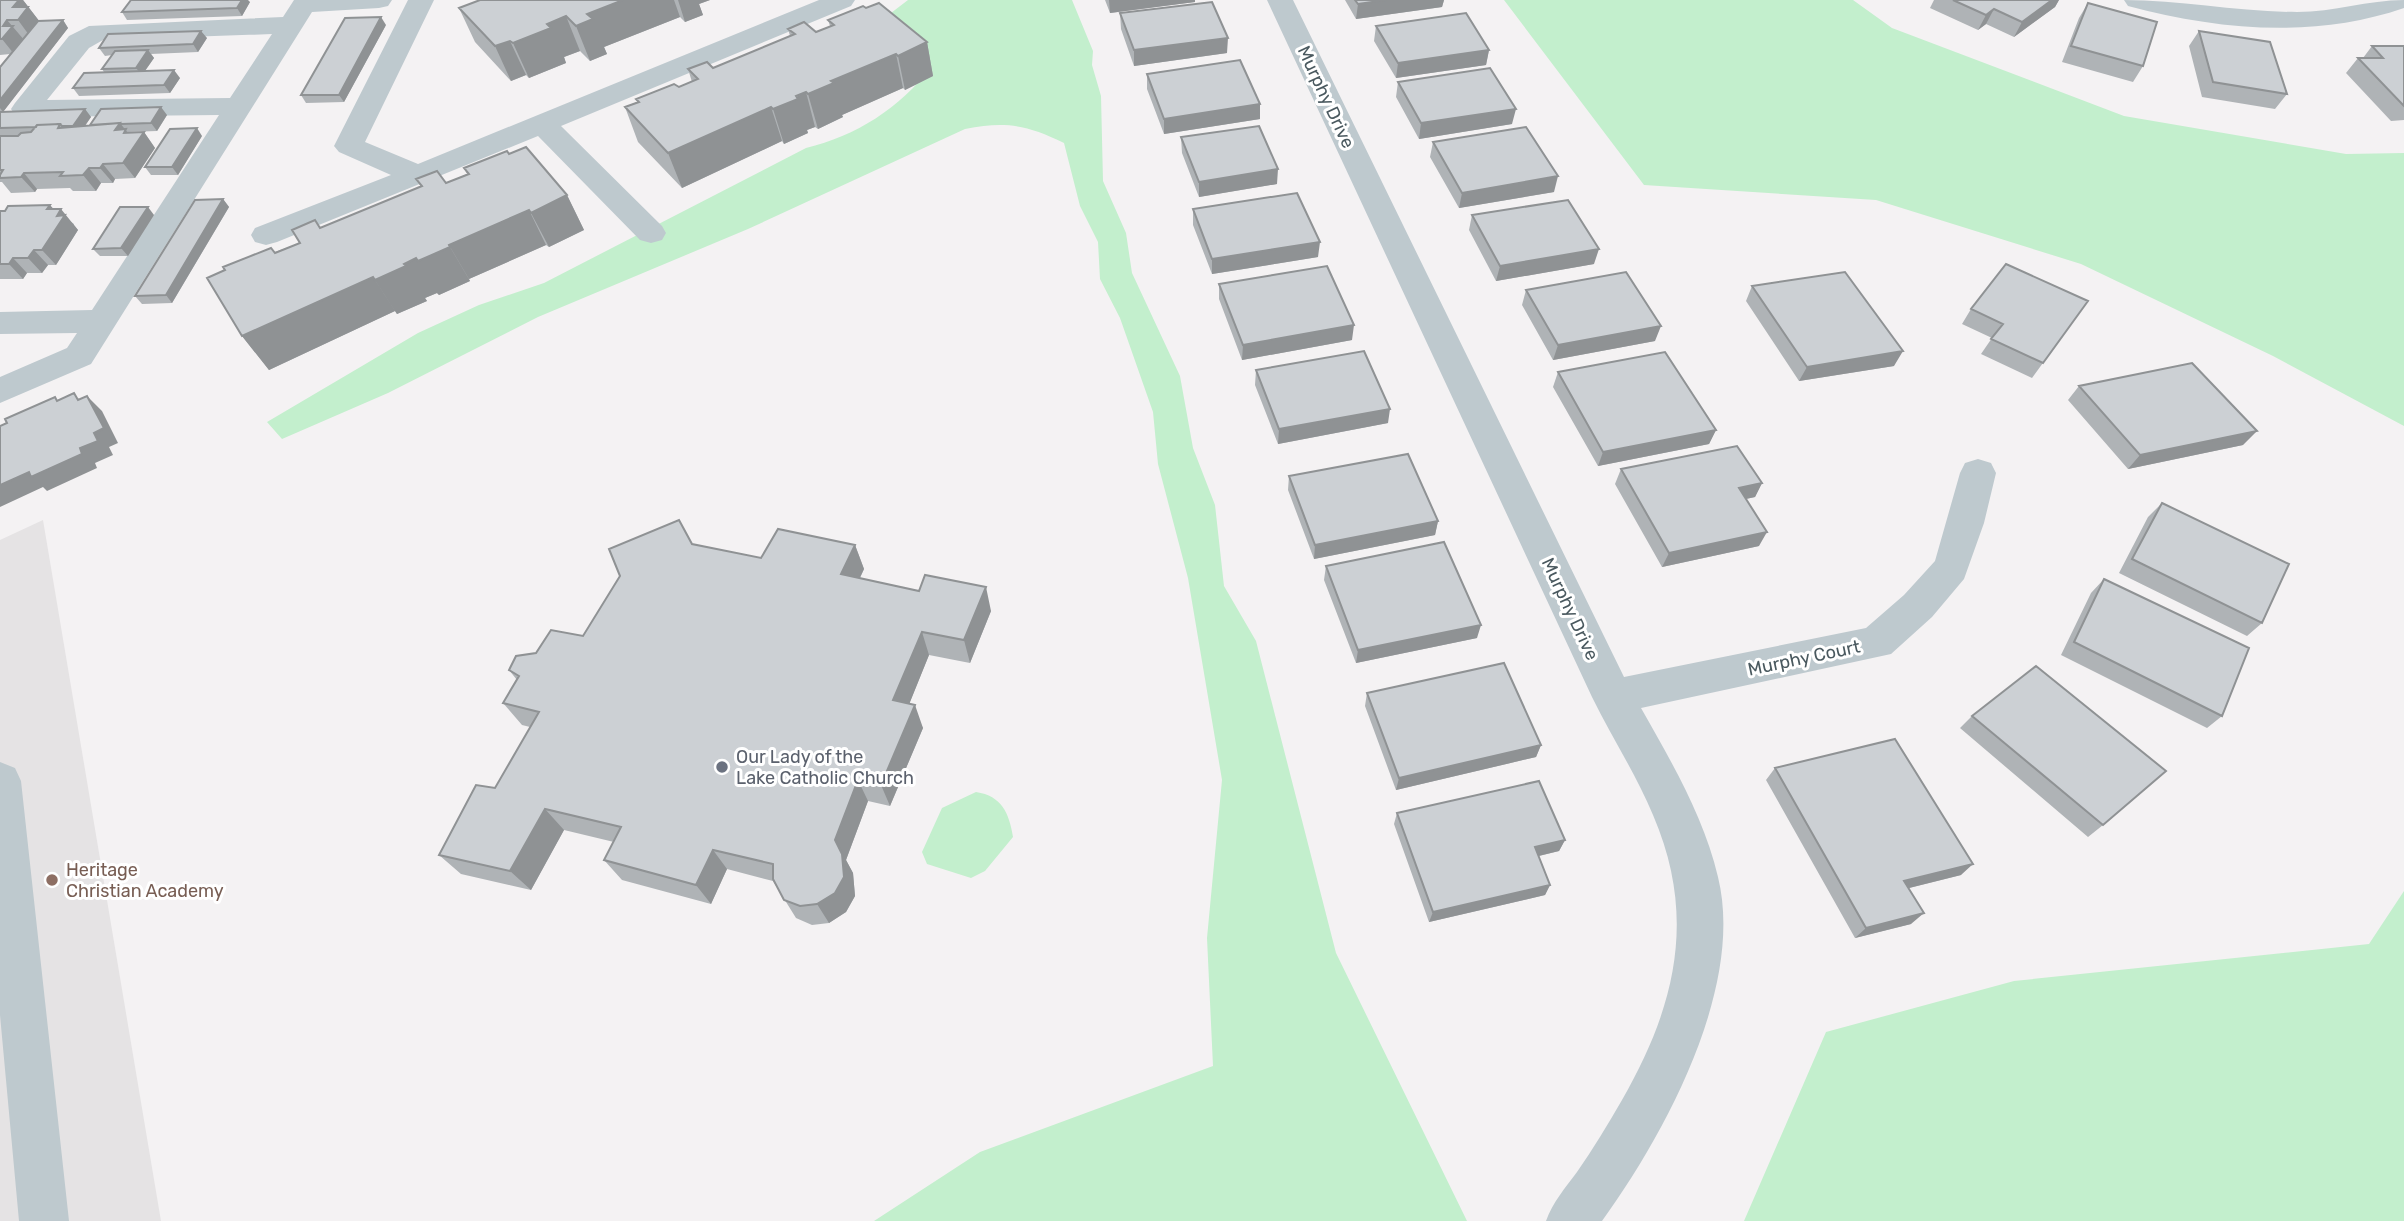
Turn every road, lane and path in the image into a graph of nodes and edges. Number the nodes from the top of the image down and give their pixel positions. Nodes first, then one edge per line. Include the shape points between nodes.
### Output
1 (379, 0) edge
2 (421, 0) edge
3 (842, 0) edge
4 (1280, 0) edge
5 (2137, 0) edge
6 (2404, 0) edge
7 (301, 10) edge
8 (241, 106) junction
9 (543, 124) junction
10 (418, 175) junction
11 (651, 233) dead end
12 (266, 235) dead end
13 (103, 321) junction
14 (0, 323) edge
15 (0, 391) edge
16 (1978, 472) dead end
17 (1612, 697) junction
18 (0, 781) edge
19 (44, 1221) edge
20 (1570, 1221) edge

1 - 7 street
2 - 10 street via 349,146
3 - 9 street
4 - 17 street, Murphy Drive
5 - 6 street via 2266,21 2352,16
7 - 8 street
7 - 8 street via 98,33 79,42 25,109
8 - 13 street
9 - 10 street
9 - 11 street
10 - 12 street
13 - 14 street
13 - 15 street via 79,356
16 - 17 street, Murphy Court via 1951,568 1918,606 1877,642
17 - 20 street, Murphy Drive via 1685,834 1701,906 1698,964 1660,1080 1614,1161
18 - 19 street

